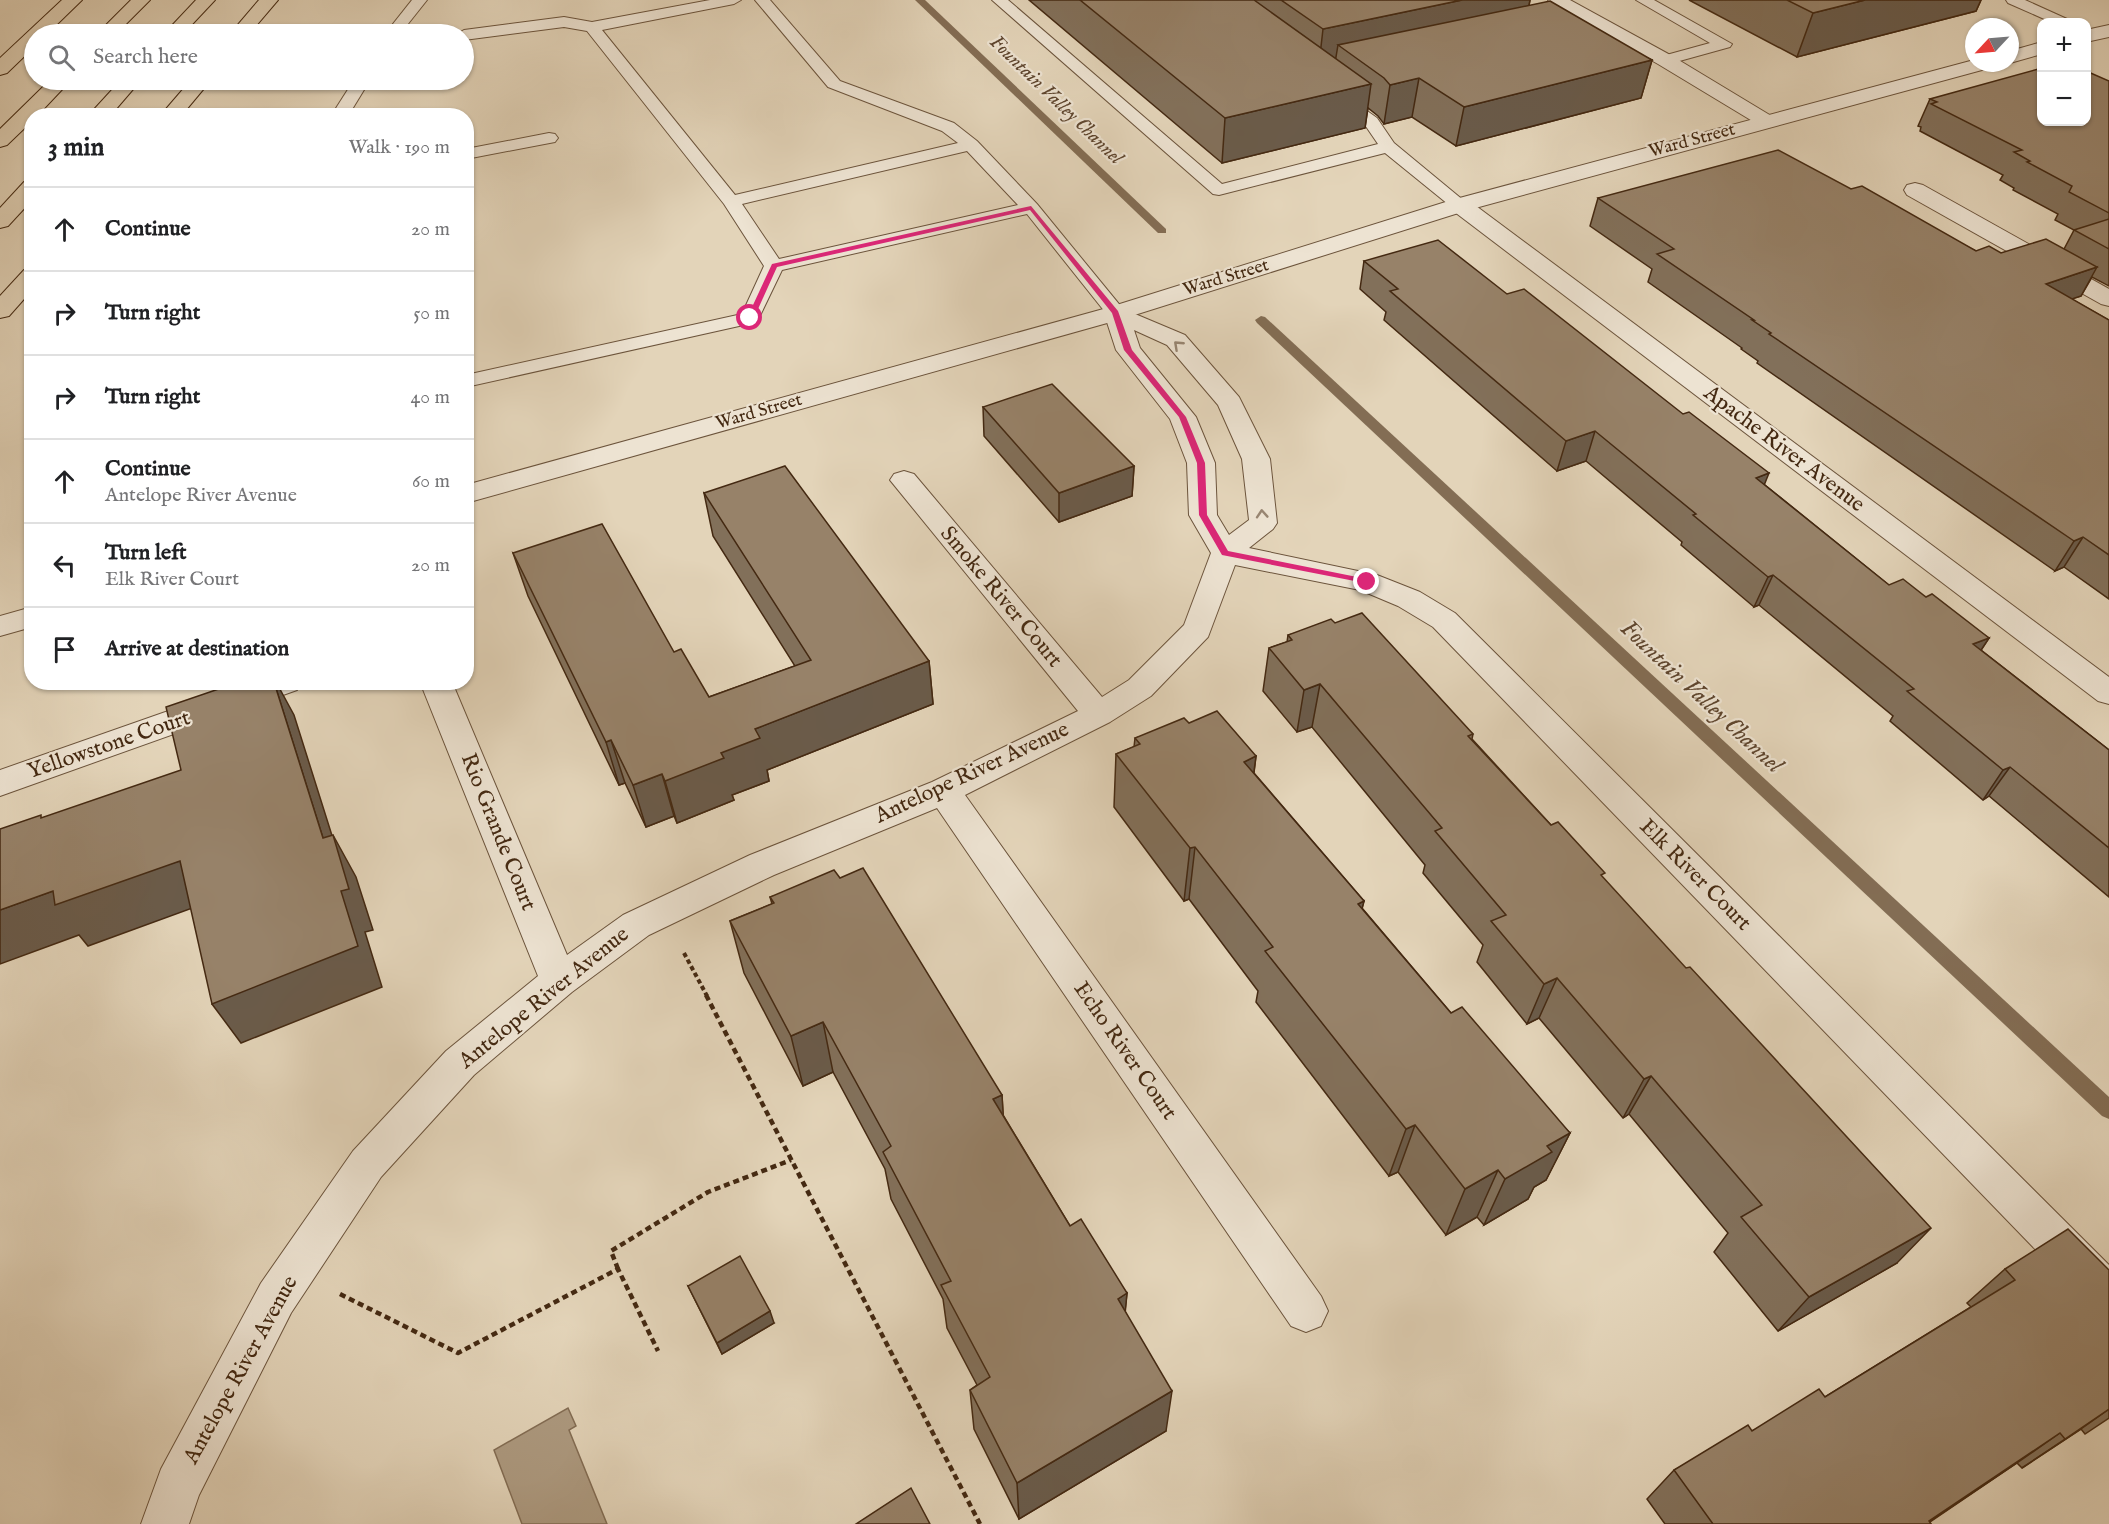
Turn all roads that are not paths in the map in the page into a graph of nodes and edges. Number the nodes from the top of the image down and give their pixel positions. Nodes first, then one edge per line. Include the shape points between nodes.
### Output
1 (74, 0) edge
2 (141, 0) edge
3 (206, 0) edge
4 (269, 0) edge
5 (420, 0) edge
6 (734, 0) edge
7 (762, 0) edge
8 (999, 0) edge
9 (1557, 0) edge
10 (1643, 0) edge
11 (2013, 0) edge
12 (2053, 18) edge
13 (1591, 20) junction
14 (49, 24) edge
15 (116, 24) edge
16 (183, 24) edge
17 (248, 24) edge
18 (400, 24) edge
19 (1568, 25) edge
20 (592, 27) junction
21 (2109, 31) edge
22 (474, 34) edge
23 (2091, 34) edge
24 (24, 47) edge
25 (2037, 49) edge
26 (2019, 54) edge
27 (1665, 60) junction
28 (0, 69) edge
29 (1965, 69) edge
30 (1323, 87) edge
31 (51, 90) edge
32 (122, 90) edge
33 (192, 90) edge
34 (356, 90) edge
35 (33, 108) edge
36 (105, 108) edge
37 (177, 108) edge
38 (344, 108) edge
39 (24, 117) edge
40 (1766, 121) junction
41 (549, 138) dead end
42 (0, 141) edge
43 (971, 145) junction
44 (1388, 147) junction
45 (474, 152) edge
46 (1915, 190) dead end
47 (24, 196) edge
48 (731, 201) junction
49 (1460, 205) junction
50 (1031, 208) junction
51 (0, 221) edge
52 (774, 266) junction
53 (24, 284) edge
54 (2109, 299) edge
55 (0, 311) edge
56 (1116, 313) junction
57 (474, 379) edge
58 (904, 480) dead end
59 (474, 492) edge
60 (1225, 553) junction
61 (24, 619) edge
62 (0, 626) edge
63 (263, 690) edge
64 (439, 690) edge
65 (2109, 693) edge
66 (1099, 714) junction
67 (0, 783) edge
68 (944, 791) junction
69 (559, 981) junction
70 (2109, 1295) edge
71 (1306, 1311) dead end
72 (165, 1524) edge

1 - 14 highway
2 - 15 highway
3 - 16 highway
4 - 17 highway
5 - 18 lane
6 - 20 lane
7 - 43 lane via 834,84 948,127
8 - 44 lane via 1219,190
9 - 13 street
10 - 27 lane via 1724,44
11 - 12 lane
13 - 19 lane
13 - 27 street
20 - 22 lane via 564,22
20 - 48 lane
21 - 23 street
24 - 28 highway
25 - 26 street
27 - 40 street
29 - 40 street, Ward Street
30 - 44 lane via 1371,122
31 - 35 highway
32 - 36 highway
33 - 37 highway
34 - 38 lane
39 - 42 highway
40 - 49 street, Ward Street
41 - 45 lane
43 - 48 lane
43 - 50 lane
44 - 49 lane
46 - 54 street
47 - 51 highway
48 - 52 lane
49 - 56 street, Ward Street
49 - 65 street, Apache River Avenue
50 - 52 lane
50 - 56 lane
52 - 57 lane via 750,318
53 - 55 highway
56 - 59 street, Ward Street
56 - 60 street via 1128,350 1183,417 1201,463 1203,515
60 -> 56 street via 1263,523 1256,459 1230,403 1176,340
58 - 66 street, Smoke River Court
60 - 66 street, Antelope River Avenue via 1197,630 1140,688
60 - 70 street, Elk River Court via 1367,582 1409,599 1444,620
61 - 62 street
63 - 67 street, Yellowstone Court
64 - 69 street, Rio Grande Court
66 - 68 street, Antelope River Avenue
68 - 69 street, Antelope River Avenue via 762,865 636,925
68 - 71 street, Echo River Court
69 - 72 street, Antelope River Avenue via 460,1063 367,1164 276,1298 178,1486

